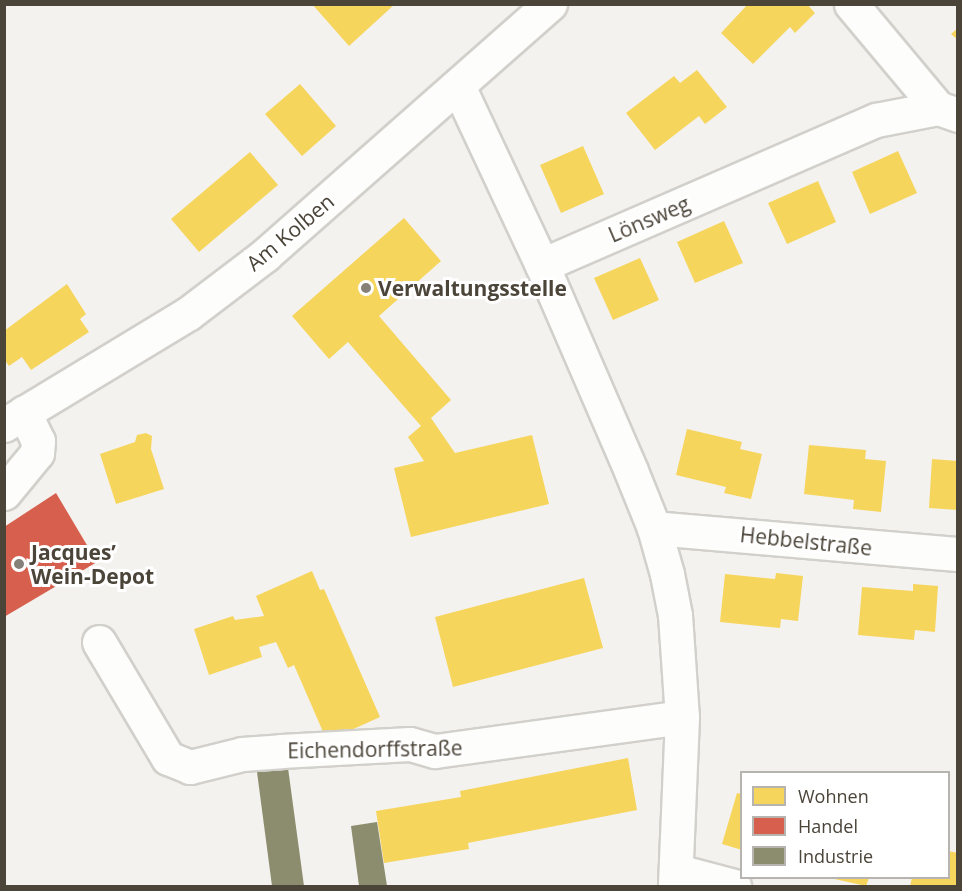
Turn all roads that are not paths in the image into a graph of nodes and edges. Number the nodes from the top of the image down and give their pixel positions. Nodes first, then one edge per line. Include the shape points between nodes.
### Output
1 (550, 4) edge
2 (852, 4) edge
3 (459, 88) junction
4 (948, 112) edge
5 (542, 265) junction
6 (14, 418) edge
7 (4, 493) edge
8 (654, 528) junction
9 (957, 554) edge
10 (99, 642) dead end
11 (682, 717) junction
12 (676, 879) edge
13 (734, 886) edge

1 - 3 street, Am Kolben
2 - 4 street, Lönsweg
3 - 5 street
3 - 6 street, Am Kolben via 265,255 189,313
4 - 5 street, Lönsweg via 876,120
5 - 8 street
6 - 7 street via 38,441 37,453
8 - 9 street, Hebbelstraße
8 - 11 street via 675,615
10 - 11 street, Eichendorffstraße via 168,758 190,767 242,754 281,751 410,744 435,752
11 - 12 street
12 - 13 street

